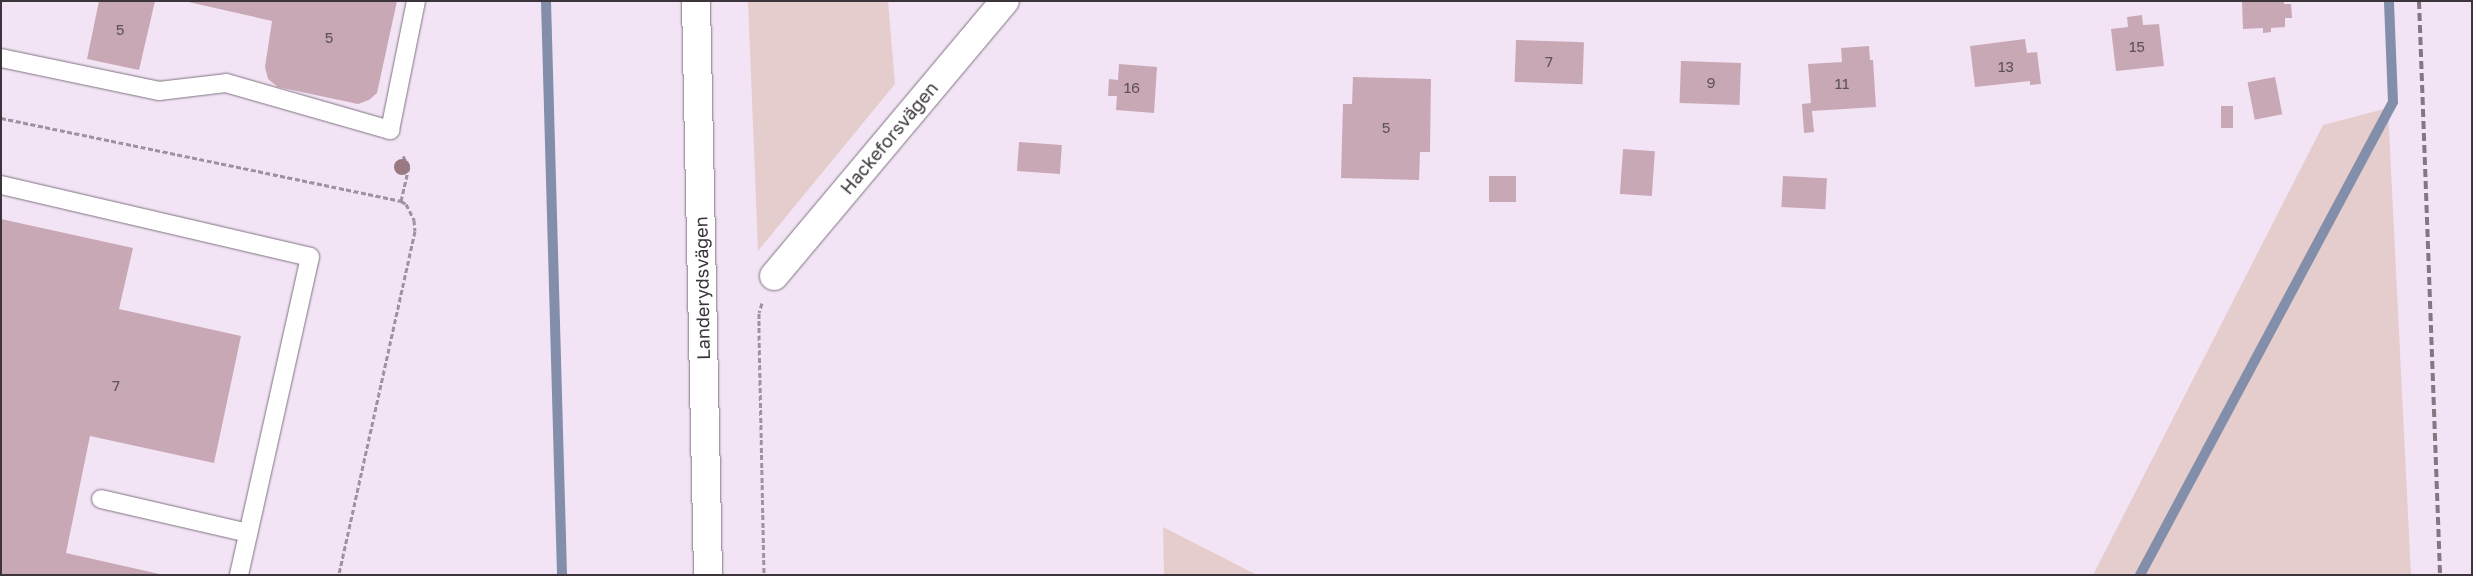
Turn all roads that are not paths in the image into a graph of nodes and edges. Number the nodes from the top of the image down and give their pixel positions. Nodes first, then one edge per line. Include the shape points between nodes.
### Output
1 (416, 1) edge
2 (696, 1) edge
3 (1005, 1) edge
4 (1, 58) edge
5 (1, 185) edge
6 (774, 276) road end
7 (101, 499) dead end
8 (248, 533) junction
9 (239, 575) edge
10 (708, 575) edge

1 - 4 lane via 390,130 226,83 159,91
2 - 10 street, Landerydsvägen
3 - 6 street, Hackeforsvägen
5 - 8 lane via 310,257
7 - 8 lane
8 - 9 lane

